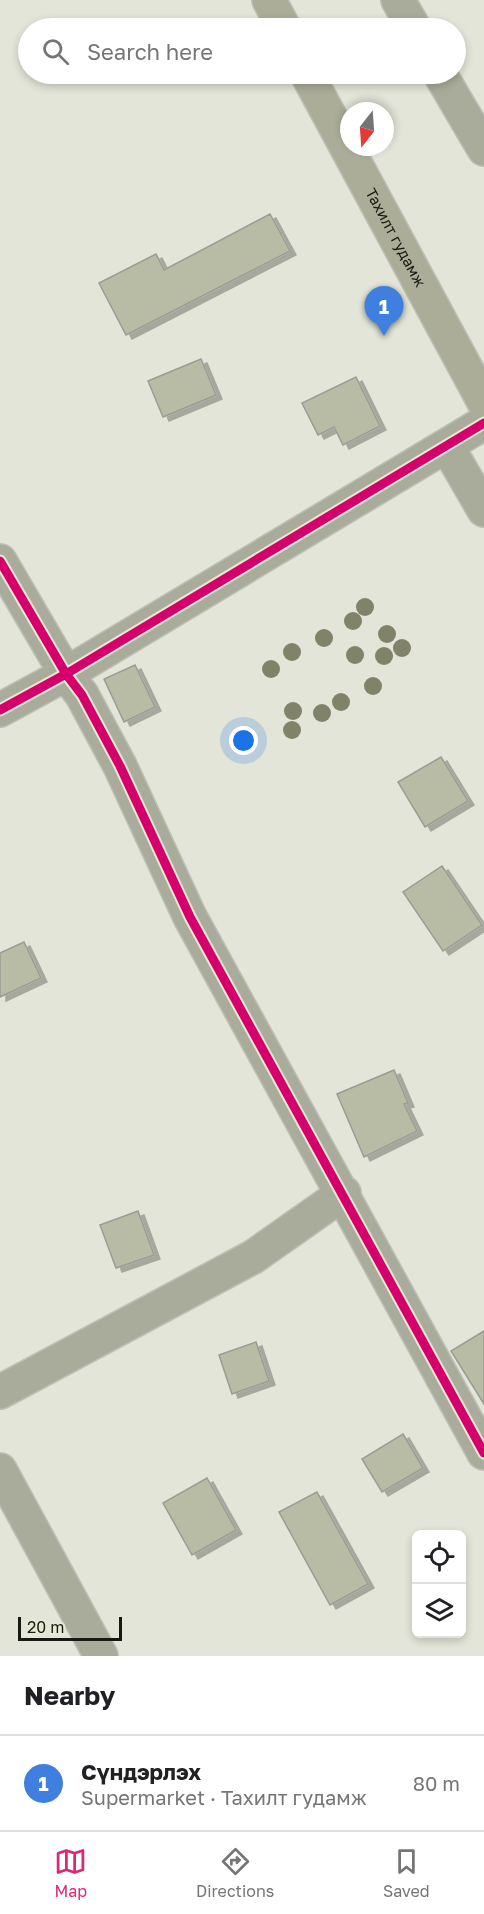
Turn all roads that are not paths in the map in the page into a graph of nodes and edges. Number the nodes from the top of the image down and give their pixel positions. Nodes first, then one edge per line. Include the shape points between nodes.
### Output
1 (269, 0) edge
2 (398, 0) edge
3 (279, 18) edge
4 (408, 18) edge
5 (313, 84) edge
6 (446, 84) edge
7 (484, 148) edge
8 (484, 402) edge
9 (484, 423) edge
10 (447, 446) junction
11 (484, 510) edge
12 (0, 561) edge
13 (66, 674) junction
14 (0, 710) edge
15 (344, 1193) junction
16 (0, 1392) edge
17 (484, 1453) edge
18 (0, 1470) edge
19 (101, 1656) edge

1 - 3 main road
2 - 4 street
5 - 8 main road, Тахилт гудамж
6 - 7 street
9 - 10 street
10 - 11 street
10 - 13 street
12 - 13 street
13 - 14 street
13 - 15 street via 82,695 120,766 190,917
15 - 16 street via 253,1257
15 - 17 street
18 - 19 street

